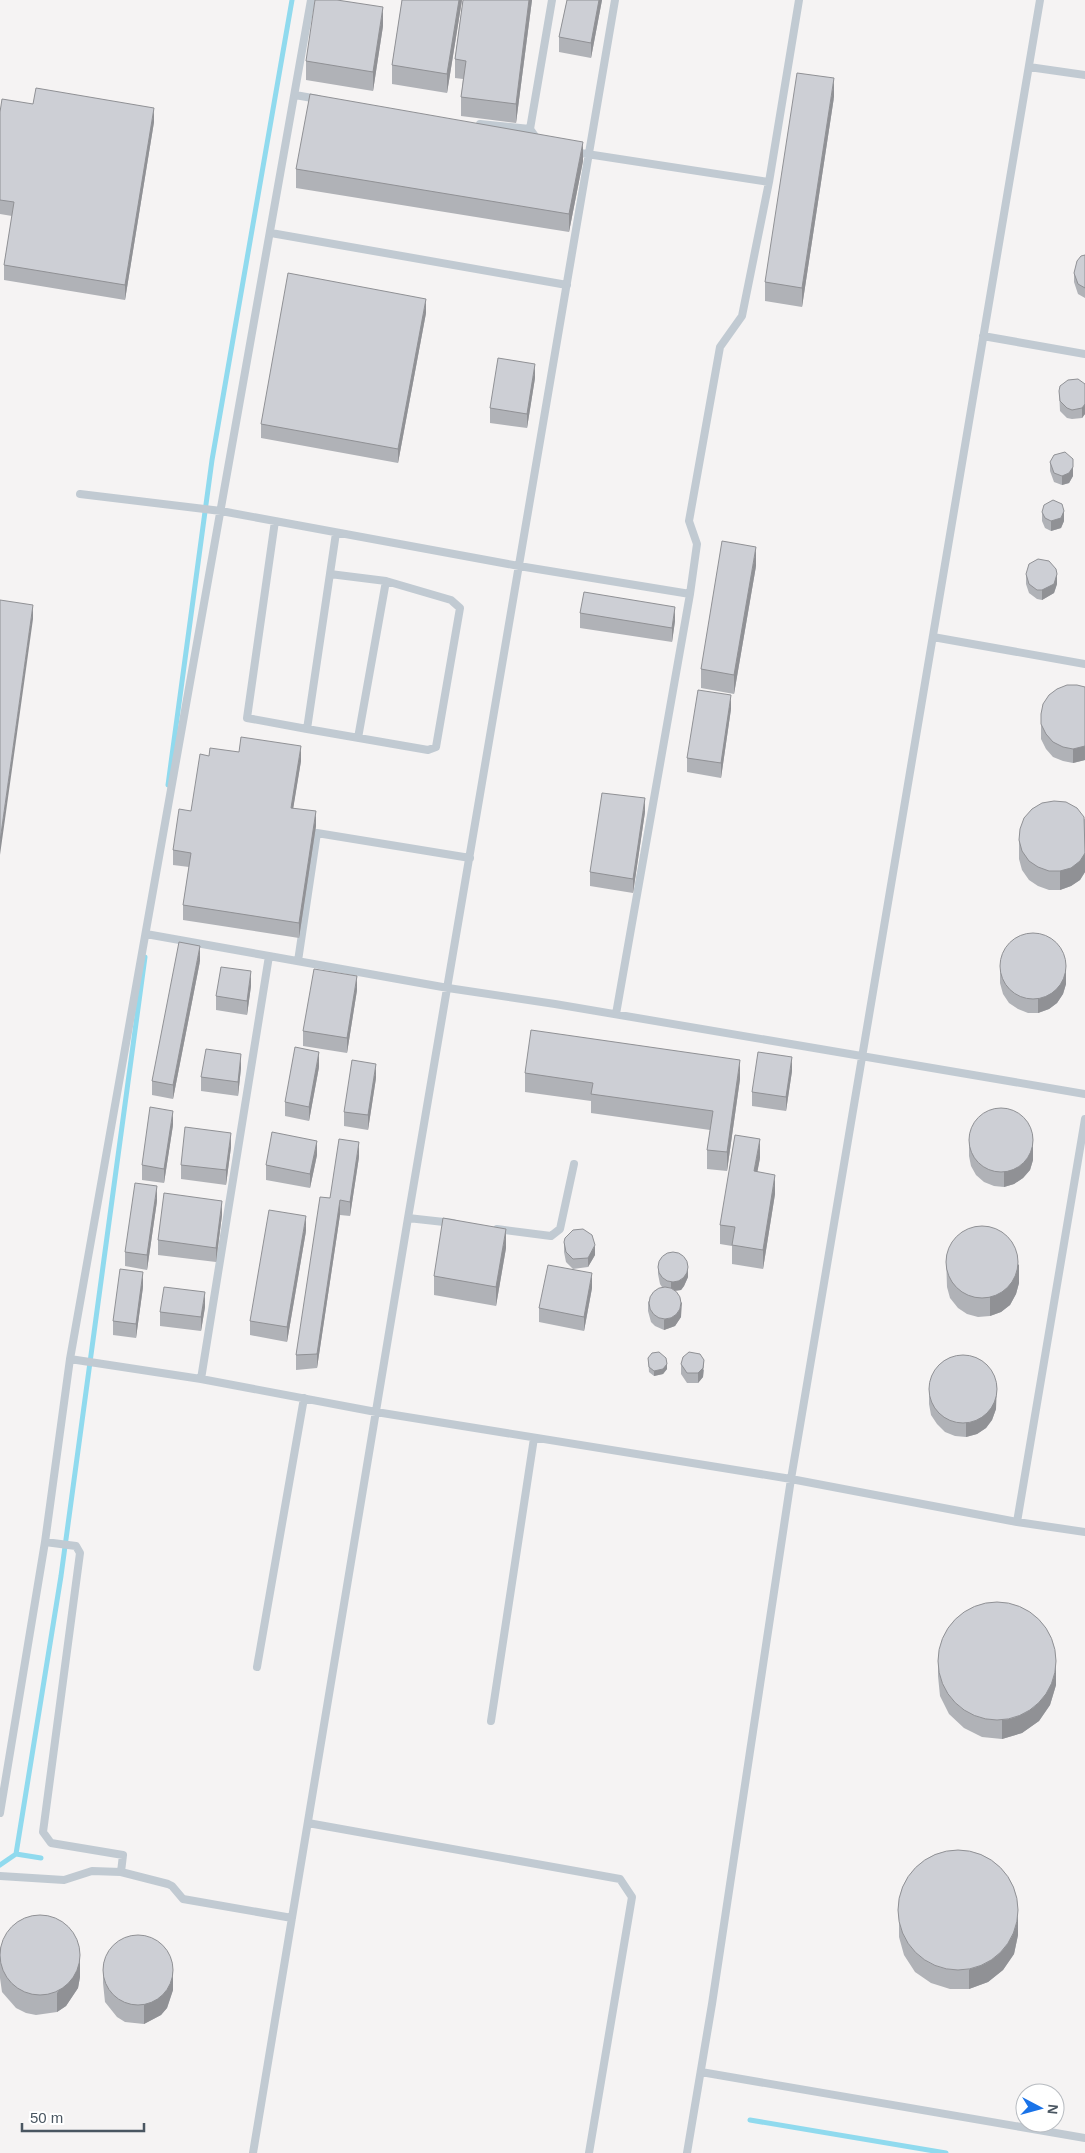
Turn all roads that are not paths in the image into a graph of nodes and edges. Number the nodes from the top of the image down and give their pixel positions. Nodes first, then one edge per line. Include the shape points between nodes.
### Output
1 (311, 0) edge
2 (552, 0) edge
3 (615, 0) edge
4 (798, 0) edge
5 (1040, 0) edge
6 (1029, 66) junction
7 (1085, 76) edge
8 (295, 96) junction
9 (324, 100) edge
10 (470, 123) edge
11 (530, 130) junction
12 (544, 145) edge
13 (562, 149) edge
14 (589, 155) junction
15 (769, 182) junction
16 (271, 233) junction
17 (567, 285) junction
18 (983, 336) junction
19 (1085, 354) edge
20 (80, 494) dead end
21 (221, 511) junction
22 (275, 521) junction
23 (336, 533) junction
24 (519, 566) junction
25 (330, 574) junction
26 (386, 581) junction
27 (690, 594) junction
28 (933, 637) junction
29 (1085, 664) edge
30 (307, 729) junction
31 (358, 738) junction
32 (470, 858) junction
33 (146, 934) junction
34 (269, 956) junction
35 (298, 961) junction
36 (448, 988) junction
37 (616, 1014) junction
38 (862, 1057) junction
39 (1085, 1094) edge
40 (1085, 1119) edge
41 (574, 1164) dead end
42 (408, 1218) junction
43 (465, 1225) edge
44 (484, 1227) edge
45 (70, 1358) junction
46 (201, 1379) junction
47 (304, 1398) junction
48 (376, 1412) junction
49 (534, 1438) junction
50 (791, 1479) junction
51 (1017, 1522) junction
52 (1085, 1532) edge
53 (45, 1542) junction
54 (257, 1667) dead end
55 (491, 1721) dead end
56 (0, 1813) edge
57 (308, 1823) junction
58 (121, 1872) junction
59 (0, 1876) edge
60 (292, 1918) junction
61 (701, 2072) junction
62 (1085, 2138) edge
63 (253, 2153) edge
64 (589, 2153) edge
65 (687, 2153) edge

1 - 8 lane
2 - 11 lane
3 - 14 lane
4 - 15 lane
5 - 6 lane
6 - 7 lane
6 - 18 lane
8 - 9 lane
8 - 16 lane
10 - 11 lane
11 - 12 lane
13 - 14 lane
14 - 15 lane
14 - 17 lane
15 - 27 lane via 742,316 720,346 689,521 698,544
16 - 17 lane
16 - 21 lane
17 - 24 lane
18 - 19 lane
18 - 28 lane
20 - 21 lane
21 - 22 lane
21 - 33 lane
22 - 23 lane
22 - 30 lane via 246,718
23 - 24 lane
23 - 25 lane
24 - 27 lane
24 - 32 lane
25 - 26 lane
25 - 30 lane
26 - 31 lane
26 - 31 lane via 451,600 460,608 436,747 428,750
27 - 37 lane
28 - 29 lane
28 - 38 lane
30 - 31 lane
32 - 35 lane via 317,833
32 - 36 lane
33 - 34 lane
33 - 45 lane
34 - 35 lane
34 - 46 lane
35 - 36 lane
36 - 37 lane
36 - 42 lane
37 - 38 lane
38 - 39 lane
38 - 50 lane
40 - 51 lane
41 - 44 lane via 560,1229 551,1236
42 - 43 lane
42 - 48 lane
45 - 46 lane
45 - 53 lane
46 - 47 lane
47 - 48 lane
47 - 54 lane
48 - 49 lane
48 - 57 lane
49 - 50 lane
49 - 55 lane
50 - 51 lane
50 - 61 lane
51 - 52 lane
53 - 56 lane
53 - 58 lane via 76,1546 80,1553 43,1832 51,1842 124,1855
57 - 60 lane
57 - 64 lane via 620,1879 632,1897
58 - 59 lane via 92,1871 64,1880
58 - 60 lane via 168,1884 183,1899
60 - 63 lane
61 - 62 lane
61 - 65 lane

